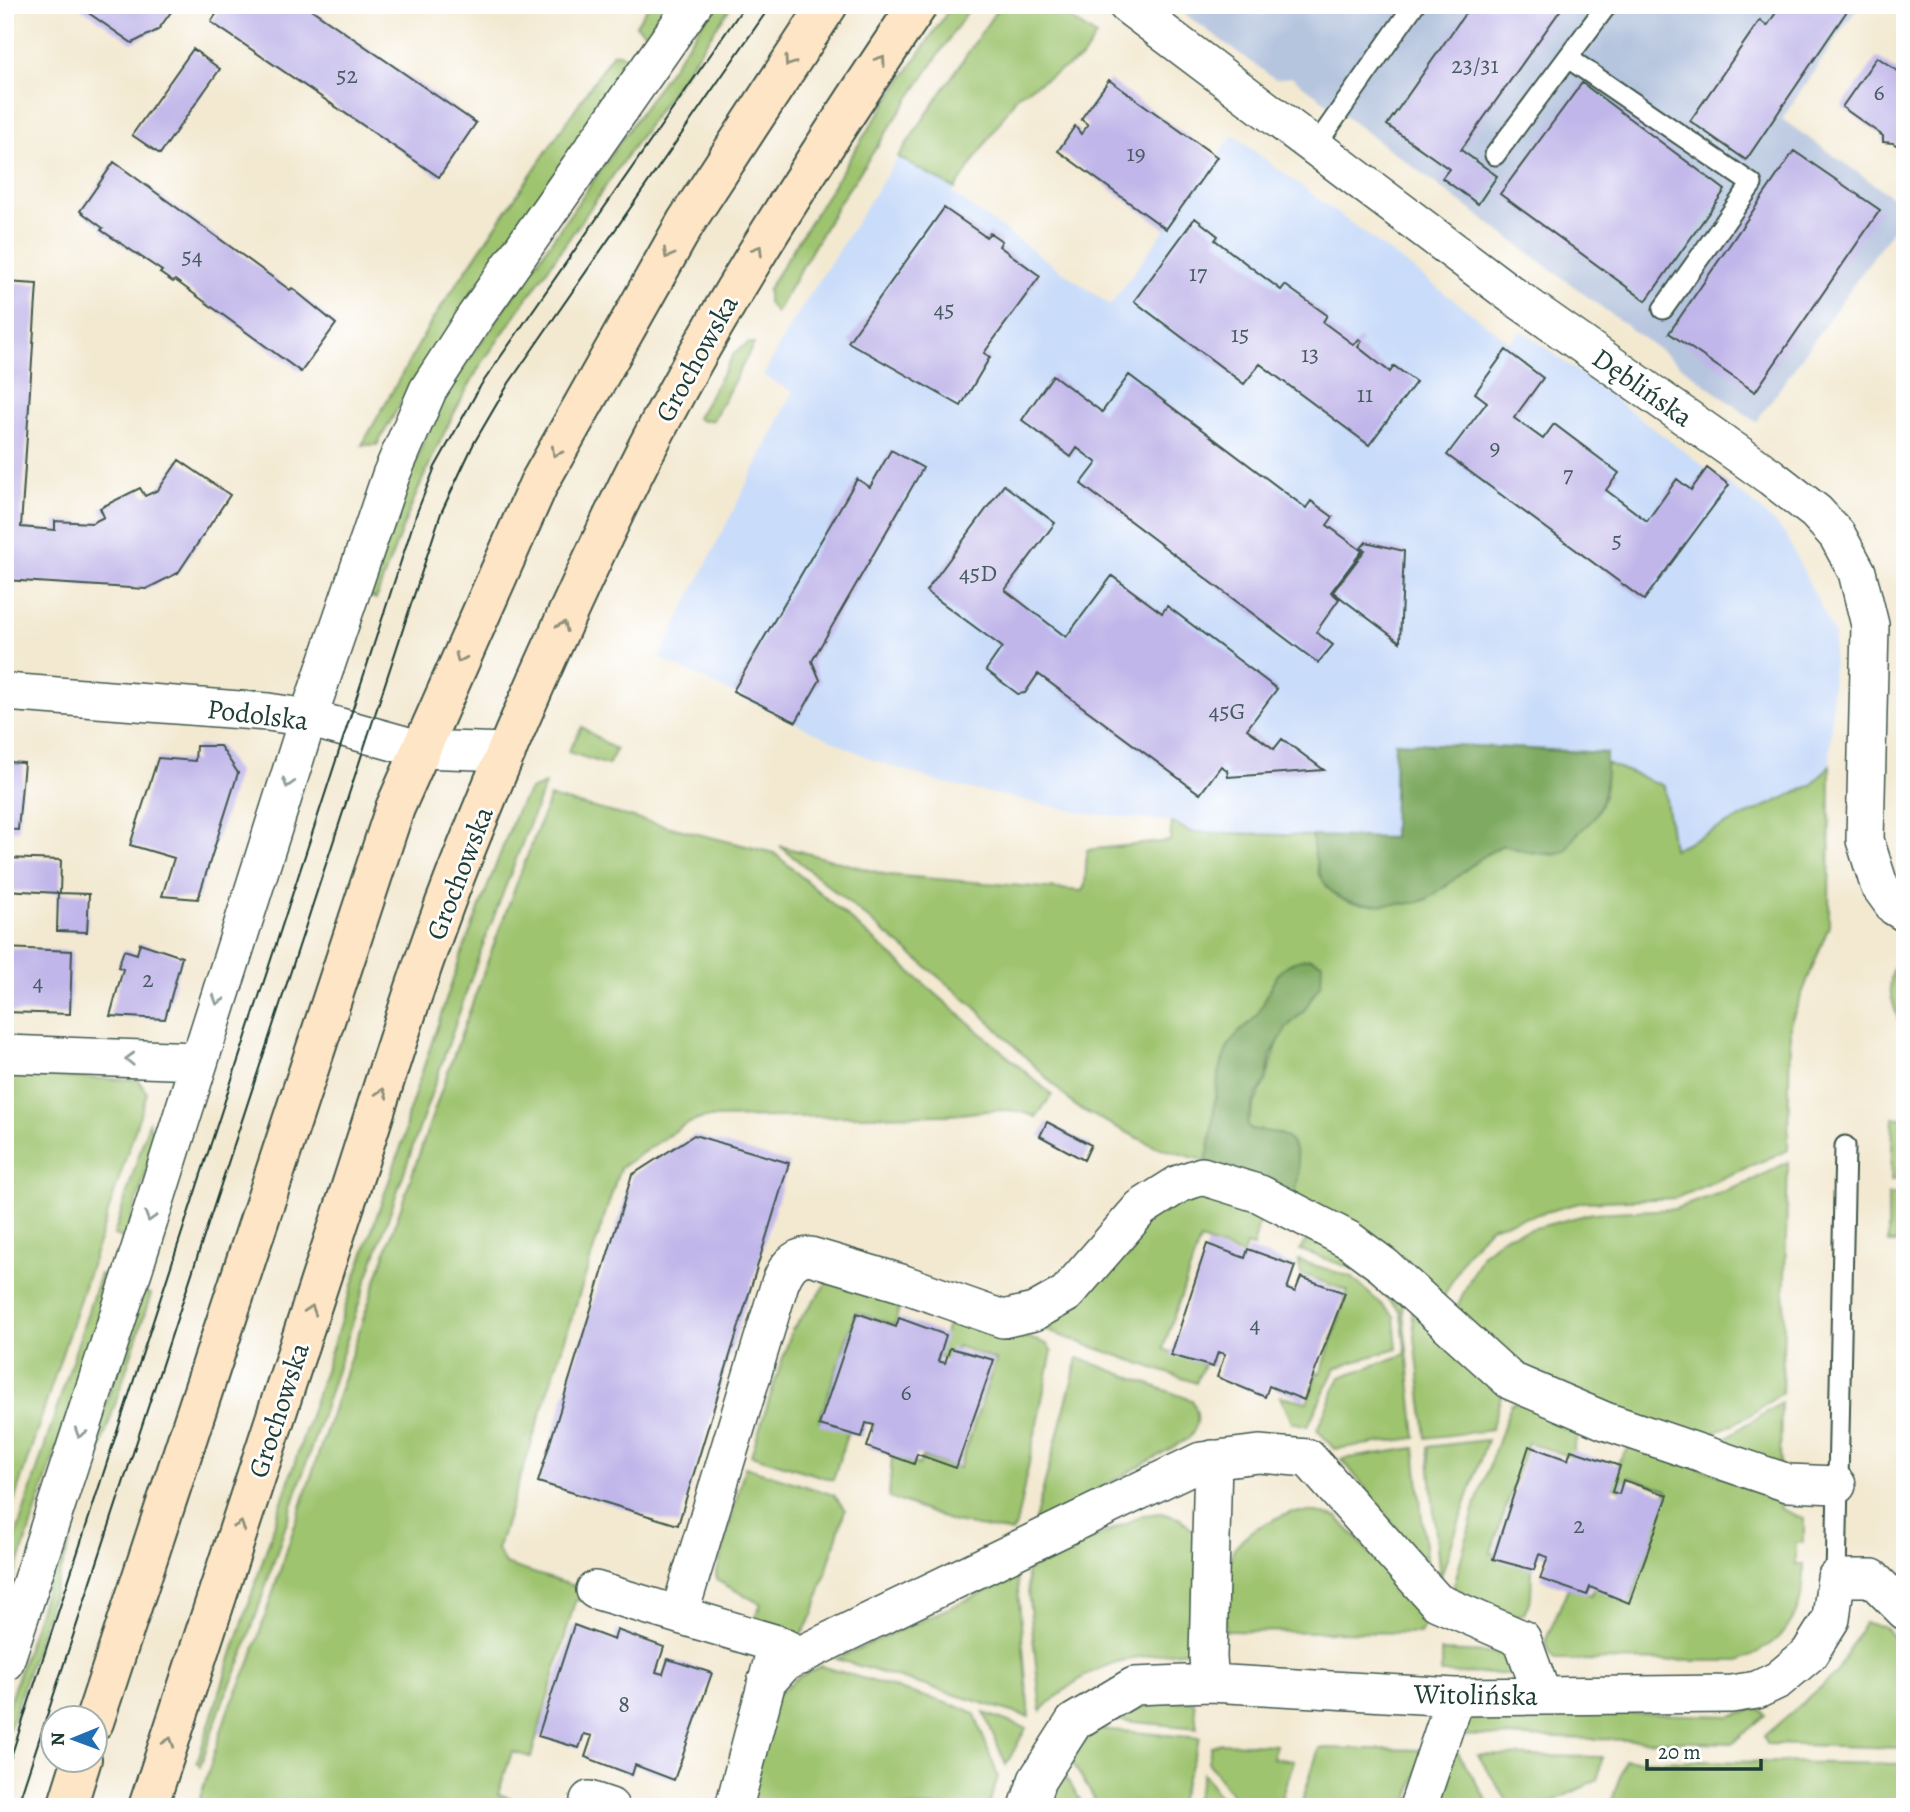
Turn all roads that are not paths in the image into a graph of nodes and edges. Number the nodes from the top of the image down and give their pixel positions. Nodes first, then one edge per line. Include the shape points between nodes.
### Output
1 (693, 5) edge
2 (828, 5) edge
3 (918, 5) edge
4 (1127, 5) edge
5 (1414, 5) edge
6 (1607, 5) edge
7 (1568, 58) junction
8 (1316, 145) junction
9 (1494, 155) dead end
10 (1663, 309) dead end
11 (5, 692) edge
12 (308, 718) junction
13 (419, 749) junction
14 (507, 752) junction
15 (1905, 913) edge
16 (5, 1054) edge
17 (198, 1061) junction
18 (1845, 1146) dead end
19 (1213, 1458) junction
20 (1837, 1485) junction
21 (1836, 1578) junction
22 (595, 1590) dead end
23 (1905, 1611) edge
24 (679, 1615) junction
25 (789, 1650) junction
26 (5, 1662) edge
27 (1210, 1683) junction
28 (1542, 1695) junction
29 (1455, 1697) junction
30 (100, 1703) edge
31 (77, 1773) edge
32 (66, 1807) edge
33 (148, 1807) edge
34 (734, 1807) edge
35 (1028, 1807) edge
36 (1418, 1807) edge

1 - 12 street via 428,390 371,526
2 -> 13 main road via 687,222 565,434
14 -> 3 main road, Grochowska via 614,513 723,306
4 - 8 street, Dęblińska
5 - 8 lane
6 - 7 lane
7 - 9 lane
7 - 10 lane via 1752,184
8 - 15 street, Dęblińska via 1512,295 1771,477 1837,535 1857,572 1870,625 1865,840 1879,885
11 - 12 street, Podolska
12 - 13 street, Podolska
12 -> 17 street
13 - 14 street, Podolska
13 - 30 main road via 395,808
33 -> 14 main road, Grochowska via 407,1017 454,880
17 -> 16 street
17 -> 26 street
18 - 20 lane
19 - 25 street
19 - 27 street
19 - 28 street via 1259,1454 1307,1458 1437,1602 1522,1639
20 - 21 lane
20 - 24 street via 1788,1483 1605,1421 1511,1381 1349,1240 1260,1194 1202,1176 1179,1184 1141,1208 1066,1294 1033,1312 1003,1319 810,1256 796,1259 780,1283
21 - 23 street via 1872,1578
21 - 28 street, Witolińska via 1830,1619 1809,1654 1778,1680 1757,1690
22 - 24 street
24 - 25 street
25 - 34 street via 766,1683
27 - 29 street, Witolińska
27 - 35 street, Witolińska via 1134,1686 1074,1722 1037,1780
28 - 29 street, Witolińska
29 - 36 street
31 - 32 main road

